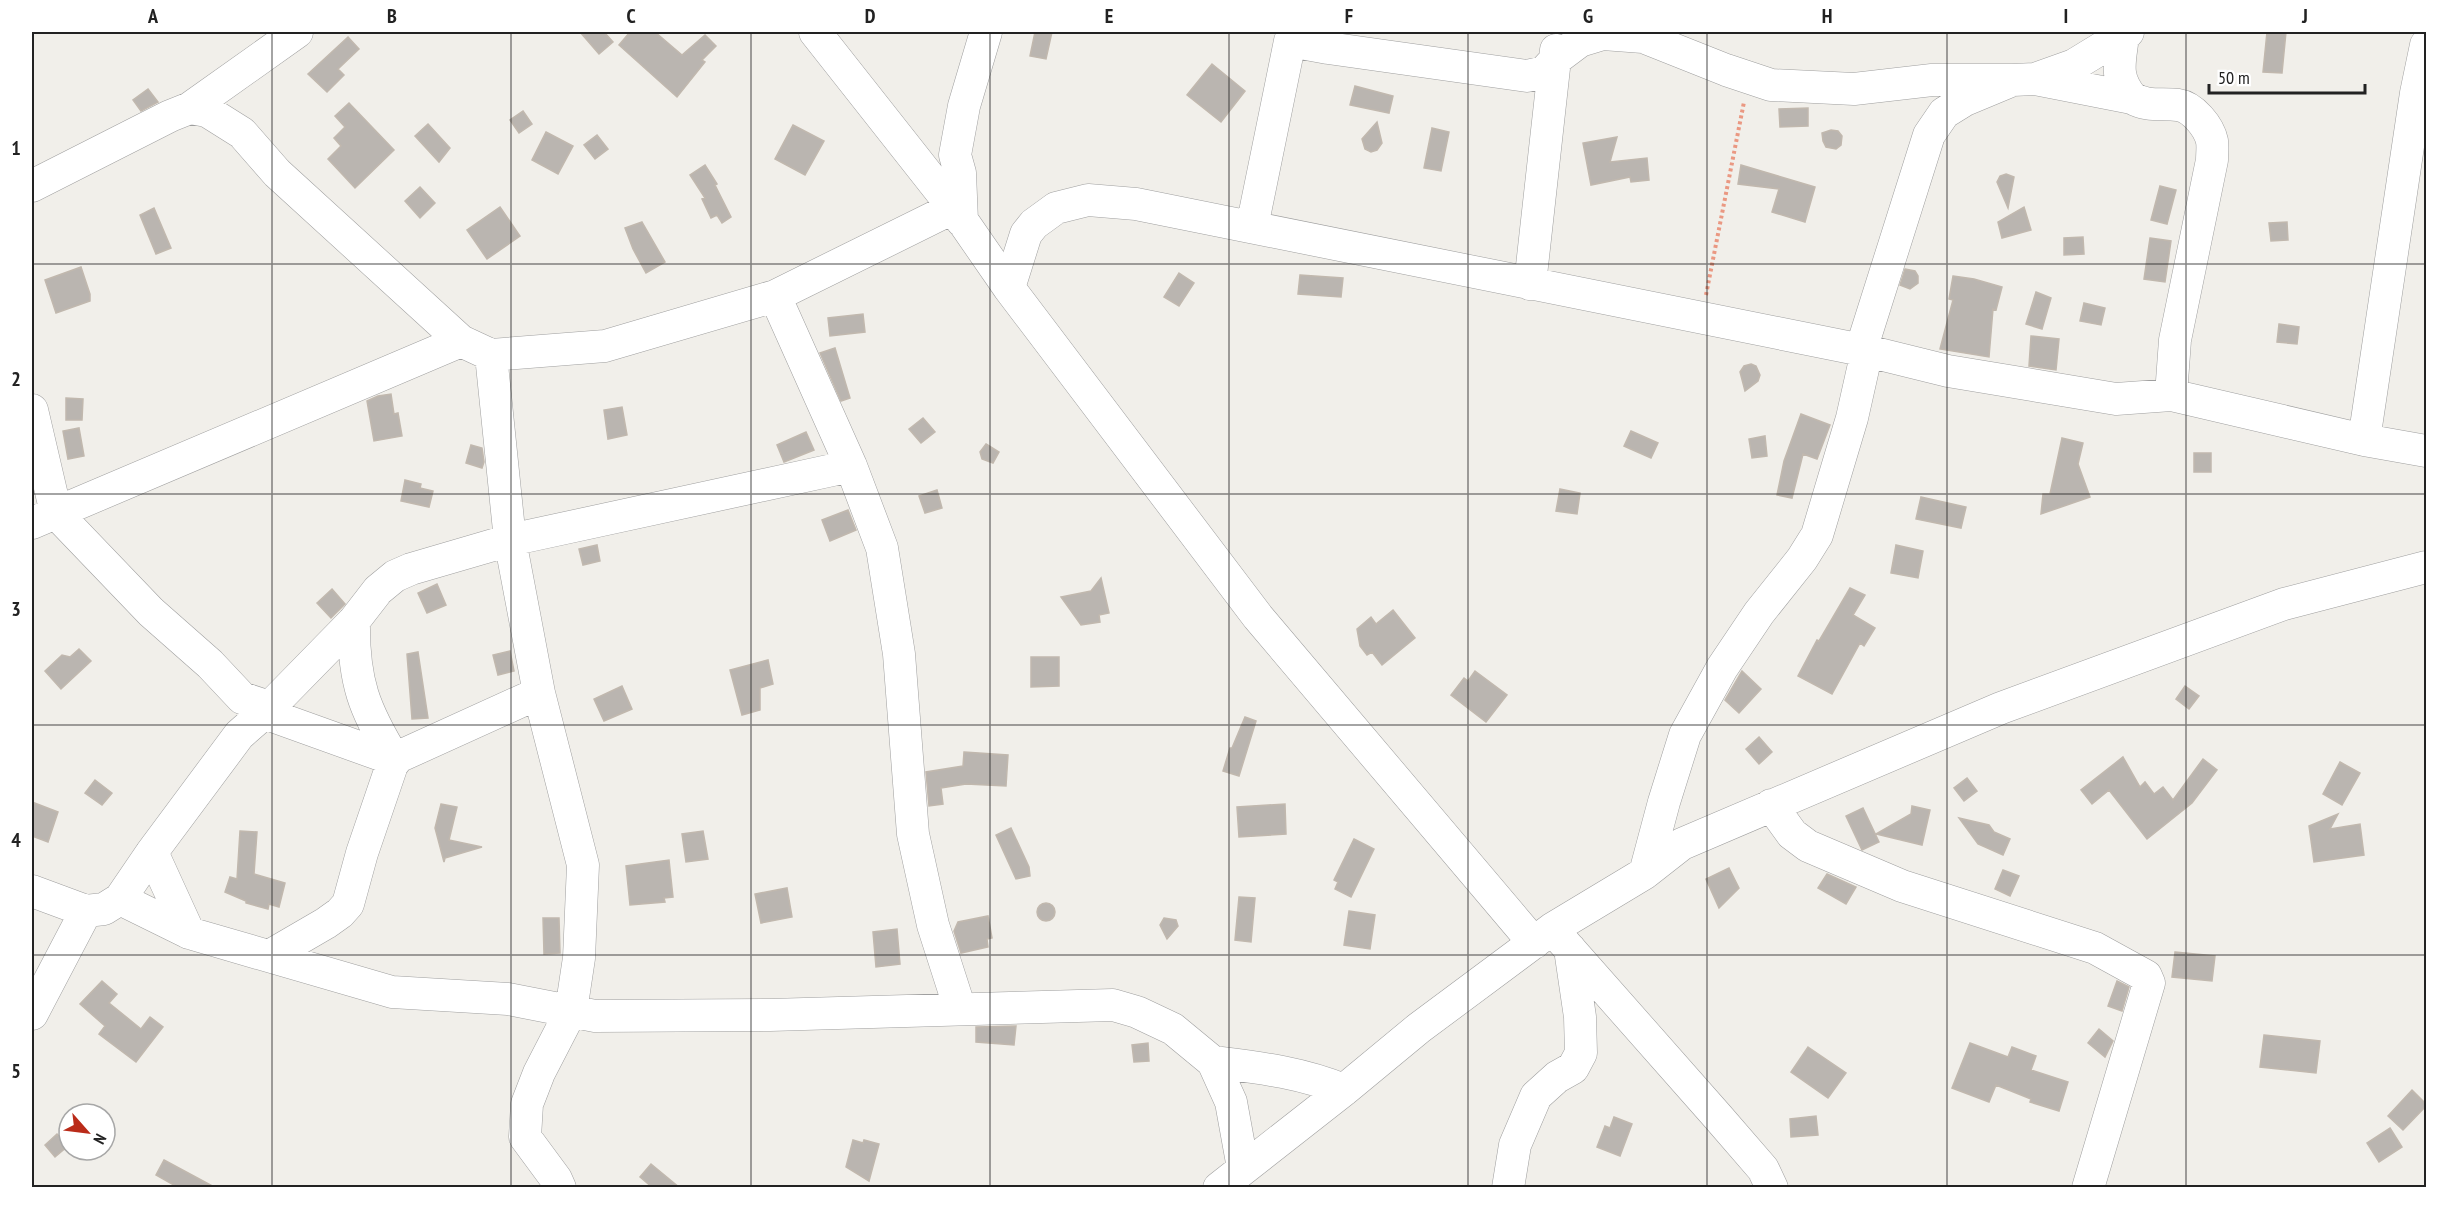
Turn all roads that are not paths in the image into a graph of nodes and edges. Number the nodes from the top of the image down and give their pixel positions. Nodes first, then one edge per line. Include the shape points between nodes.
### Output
1 (297, 32) edge
2 (816, 32) edge
3 (986, 32) edge
4 (2126, 34) edge
5 (1291, 36) edge
6 (1557, 45) edge
7 (2427, 45) edge
8 (2024, 80) junction
9 (2132, 98) junction
10 (190, 108) junction
11 (32, 186) edge
12 (957, 214) junction
13 (1252, 227) junction
14 (1530, 284) junction
15 (1009, 288) junction
16 (775, 296) junction
17 (461, 342) junction
18 (1864, 351) junction
19 (490, 355) junction
20 (2171, 395) junction
21 (32, 410) edge
22 (2364, 440) junction
23 (2427, 451) edge
24 (851, 466) junction
25 (44, 518) edge
26 (510, 540) junction
27 (2427, 567) edge
28 (354, 621) junction
29 (540, 693) junction
30 (259, 706) junction
31 (395, 760) junction
32 (1771, 805) junction
33 (152, 852) junction
34 (1645, 873) junction
35 (32, 891) edge
36 (120, 899) junction
37 (86, 911) junction
38 (189, 933) junction
39 (1552, 941) junction
40 (271, 955) junction
41 (960, 1010) junction
42 (571, 1011) junction
43 (32, 1014) edge
44 (1213, 1062) junction
45 (1344, 1090) junction
46 (1243, 1168) junction
47 (560, 1188) edge
48 (1219, 1188) edge
49 (1508, 1188) edge
50 (1772, 1188) edge
51 (2088, 1188) edge

1 - 10 street
2 - 12 street
3 - 12 street via 964,106 955,155 960,173
4 - 8 street via 2074,65
4 - 9 street via 2118,71
5 - 6 street via 1328,48 1527,76 1544,72
5 - 13 street
6 - 8 street via 1603,34 1643,37 1771,85 1854,89 1932,80
6 - 14 street
7 - 22 street via 2416,93
8 - 9 street
8 - 18 street via 1965,100 1944,113 1929,135
9 - 20 street via 2142,104 2180,105 2194,113 2212,141 2212,160 2175,340
10 - 11 street
10 - 17 street via 207,111 242,133 277,173
12 - 15 street
12 - 16 street
13 - 14 street
13 - 15 street via 1136,204 1088,200 1056,208 1026,234
14 - 18 street
15 - 39 street via 1258,617
16 - 19 street via 605,346
16 - 24 street
17 - 19 street
17 - 25 street
18 - 20 street via 1948,371 2116,399
18 - 34 street via 1852,418 1817,535 1758,613 1685,735
19 - 26 street
20 - 22 street
21 - 25 street
22 - 23 street
24 - 26 street
24 - 41 street via 882,548 899,654 913,834 933,925
25 - 30 street
26 - 28 street via 395,576 378,590
26 - 29 street
27 - 32 street via 2284,604 2001,708
28 - 30 street
28 - 31 street via 353,655 359,688 372,723
29 - 31 street via 405,752
29 - 42 street via 583,865 579,958
30 - 31 street
30 - 33 street via 243,713 240,735
31 - 40 street via 348,904 333,918
32 - 34 street via 1682,844
32 - 51 street via 1792,834 1808,846 1902,886 2095,948 2146,976 2149,983
33 - 36 street
33 - 38 street
34 - 39 street
35 - 37 street
36 - 37 street via 104,909
36 - 38 street
37 - 43 street
38 - 40 street
39 - 45 street via 1419,1028
39 - 49 street via 1580,1017 1581,1053 1573,1068 1536,1096 1515,1145
39 - 50 street via 1733,1134 1762,1169
40 - 42 street via 392,992 508,999
41 - 42 street via 596,1016
41 - 44 street via 1113,1005 1173,1029
42 - 47 street via 526,1104 525,1137
44 - 45 street via 1291,1073
44 - 46 street via 1231,1102
45 - 46 street
46 - 48 street

